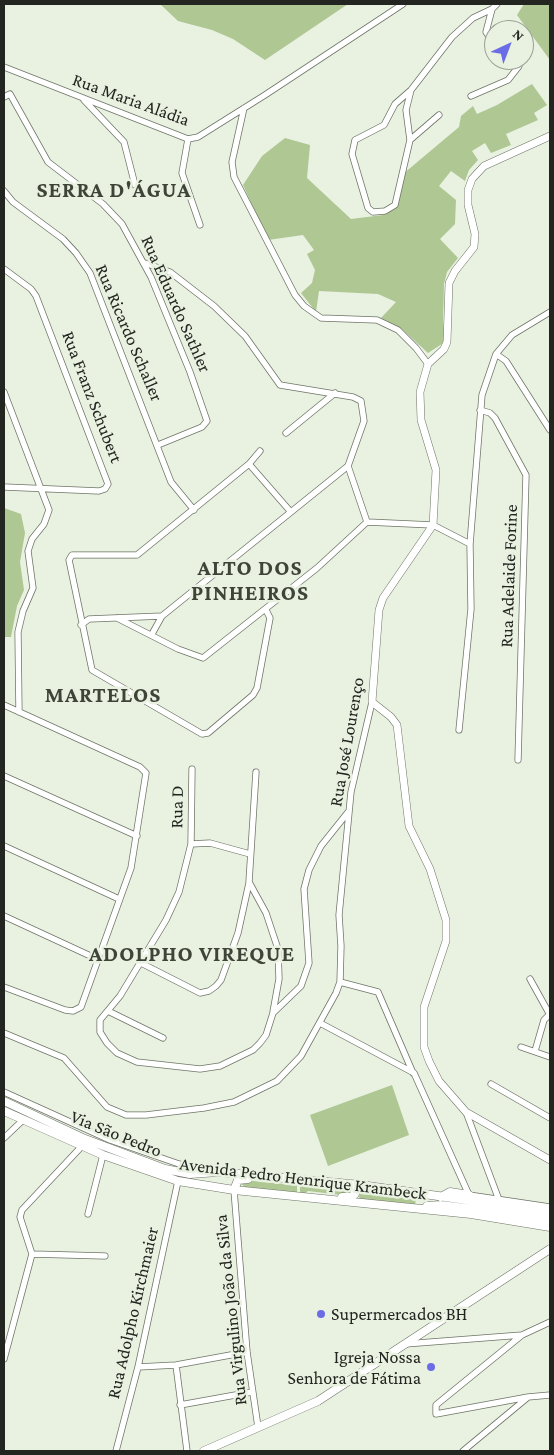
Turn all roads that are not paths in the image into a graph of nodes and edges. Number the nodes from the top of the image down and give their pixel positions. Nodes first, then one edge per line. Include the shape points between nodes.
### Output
1 (403, 4) edge
2 (497, 4) edge
3 (492, 9) junction
4 (489, 20) edge
5 (4, 67) edge
6 (516, 70) edge
7 (410, 90) junction
8 (471, 96) dead end
9 (4, 97) edge
10 (83, 99) junction
11 (244, 108) junction
12 (439, 115) dead end
13 (550, 136) edge
14 (188, 138) junction
15 (410, 140) junction
16 (135, 185) dead end
17 (4, 191) edge
18 (200, 225) dead end
19 (145, 263) junction
20 (4, 269) edge
21 (550, 312) edge
22 (496, 354) junction
23 (428, 364) junction
24 (4, 392) edge
25 (335, 393) junction
26 (480, 410) junction
27 (550, 430) edge
28 (286, 434) dead end
29 (158, 445) junction
30 (260, 451) dead end
31 (249, 464) junction
32 (348, 466) junction
33 (4, 487) edge
34 (41, 488) junction
35 (194, 510) junction
36 (290, 512) junction
37 (367, 522) junction
38 (433, 525) junction
39 (470, 544) junction
40 (266, 610) junction
41 (162, 616) junction
42 (117, 618) junction
43 (139, 618) junction
44 (81, 624) junction
45 (135, 626) junction
46 (152, 634) junction
47 (372, 702) junction
48 (4, 705) edge
49 (19, 712) junction
50 (459, 730) dead end
51 (518, 760) dead end
52 (192, 769) dead end
53 (256, 772) dead end
54 (4, 776) edge
55 (349, 811) junction
56 (137, 836) junction
57 (192, 844) junction
58 (4, 846) edge
59 (250, 854) junction
60 (249, 882) junction
61 (120, 899) junction
62 (4, 916) edge
63 (98, 959) junction
64 (139, 962) junction
65 (530, 979) dead end
66 (340, 982) junction
67 (4, 987) edge
68 (108, 1011) junction
69 (273, 1013) junction
70 (550, 1015) edge
71 (320, 1023) junction
72 (4, 1033) edge
73 (163, 1038) dead end
74 (521, 1047) dead end
75 (534, 1051) junction
76 (550, 1057) edge
77 (414, 1073) junction
78 (491, 1084) dead end
79 (4, 1092) edge
80 (4, 1101) edge
81 (4, 1111) edge
82 (466, 1112) junction
83 (550, 1118) edge
84 (23, 1120) junction
85 (4, 1138) edge
86 (82, 1146) junction
87 (103, 1155) junction
88 (550, 1160) edge
89 (218, 1172) junction
90 (287, 1178) junction
91 (178, 1181) junction
92 (350, 1184) junction
93 (234, 1190) junction
94 (469, 1195) junction
95 (306, 1197) junction
96 (441, 1197) junction
97 (498, 1200) junction
98 (550, 1207) edge
99 (418, 1208) junction
100 (550, 1212) edge
101 (88, 1214) dead end
102 (550, 1220) edge
103 (550, 1228) edge
104 (550, 1249) edge
105 (32, 1254) junction
106 (550, 1255) edge
107 (105, 1256) dead end
108 (534, 1259) junction
109 (550, 1322) edge
110 (522, 1335) junction
111 (403, 1344) junction
112 (248, 1352) junction
113 (4, 1359) edge
114 (176, 1364) junction
115 (138, 1367) junction
116 (252, 1392) junction
117 (550, 1395) edge
118 (528, 1397) junction
119 (180, 1405) junction
120 (258, 1427) junction
121 (116, 1451) edge
122 (187, 1451) edge
123 (204, 1451) edge
124 (463, 1451) edge

1 - 11 street, Rua Maria Aládia
2 - 3 street
3 - 4 street
3 - 7 street via 473,18 459,30
5 - 10 street, Rua Maria Aládia
6 - 8 street via 508,80
7 - 15 street via 406,110
7 - 15 street via 396,104 384,125 358,137 352,146 370,211 385,210 395,205
9 - 19 street, Rua Eduardo Sathler via 10,94 48,162 110,211 122,224
10 - 14 street, Rua Maria Aládia
10 - 16 street via 124,142
11 - 14 street, Rua Maria Aládia via 198,137
11 - 23 street via 232,162 234,177 295,295 310,312 321,318 377,320 398,330
12 - 15 street
13 - 23 street via 484,166 472,180 467,200 476,234 474,246 449,283 446,346
14 - 18 street via 182,173
17 - 29 street, Rua Ricardo Schaller via 13,202 63,239 90,273
19 - 25 street via 170,272 214,306 245,336 280,385
19 - 29 street, Rua Eduardo Sathler via 190,372 206,421 202,427
20 - 34 street, Rua Franz Schubert via 36,296 108,484 100,491
21 - 22 street via 512,335
22 - 26 street
22 - 27 street via 506,361
23 - 38 street via 420,392 420,408 436,470
24 - 34 street
25 - 28 street
25 - 32 street via 361,401 364,408 364,421
26 - 39 street
26 - 51 street, Rua Adelaide Forine via 495,418 526,475
29 - 35 street, Rua Ricardo Schaller via 172,482
30 - 31 street
31 - 35 street
31 - 36 street
32 - 36 street
32 - 37 street
33 - 34 street
34 - 49 street via 49,510 28,551 33,588 18,632
35 - 44 street via 137,555 72,555 69,560
36 - 41 street
37 - 38 street
37 - 40 street
38 - 39 street
38 - 47 street, Rua José Lourenço via 383,598 379,610
39 - 50 street via 471,609
40 - 44 street via 270,618 257,688 253,695 205,734 94,673
40 - 46 street via 203,658 178,649
41 - 43 street
41 - 46 street
42 - 43 street
42 - 44 street via 89,619
42 - 45 street
43 - 45 street
45 - 46 street
47 - 55 street, Rua José Lourenço
47 - 82 street via 391,716 397,725 409,826 430,869 446,920 446,941 424,1007 424,1047 439,1081
48 - 49 street
49 - 56 street via 144,770
52 - 57 street, Rua D
53 - 59 street
54 - 56 street
55 - 66 street, Rua José Lourenço via 338,915
55 - 69 street via 321,846 309,870 304,889 309,963 301,986
56 - 61 street via 131,868
57 - 59 street, Rua D via 210,843
57 - 64 street via 180,892
58 - 61 street
59 - 60 street
60 - 64 street via 238,932 216,986 200,993
60 - 69 street via 266,914 278,949 279,979
61 - 63 street
62 - 63 street
63 - 67 street via 81,1007 73,1011
64 - 68 street
65 - 70 street
66 - 71 street, Rua José Lourenço
66 - 77 street via 378,992
68 - 69 street via 100,1020 100,1032 117,1053 137,1062 200,1069 220,1066 253,1050 266,1035
68 - 73 street
70 - 75 street via 544,1020
71 - 72 street, Rua José Lourenço via 292,1067 265,1089 234,1102 146,1115 126,1115 107,1107 64,1058
71 - 77 street
74 - 75 street
75 - 76 street
77 - 94 street
78 - 83 street
79 - 89 street, Avenida Pedro Henrique Krambeck via 110,1140 179,1164
80 - 89 main road, Via São Pedro via 85,1139 165,1169 190,1174
81 - 84 main road, Avenida Pedro Henrique Krambeck
82 - 88 street
82 - 97 street
84 - 85 street
84 - 86 main road, Avenida Pedro Henrique Krambeck
86 - 87 main road, Avenida Pedro Henrique Krambeck
86 - 105 street via 22,1210 20,1217
87 - 91 main road, Avenida Pedro Henrique Krambeck
87 - 101 street
89 - 90 main road, Via São Pedro
90 - 92 main road, Via São Pedro
90 - 93 main road via 283,1182 241,1179 236,1182
91 - 93 main road, Avenida Pedro Henrique Krambeck
91 - 115 street, Rua Adolpho Kirchmaier
92 - 95 main road via 355,1190 351,1197 312,1194
92 - 96 main road, Via São Pedro
93 - 95 main road, Avenida Pedro Henrique Krambeck
93 - 112 street, Rua Virgulino João da Silva
94 - 96 main road via 450,1192
94 - 97 street
95 - 99 main road, Avenida Pedro Henrique Krambeck
96 - 100 main road, Via São Pedro
97 - 98 street
99 - 102 main road via 441,1205
99 - 103 main road, Avenida Pedro Henrique Krambeck
104 - 108 main road
105 - 107 street
105 - 113 street
106 - 108 main road
108 - 111 main road
109 - 110 street
110 - 111 street
110 - 118 street via 436,1406 436,1414
111 - 120 main road via 318,1401
112 - 114 street
112 - 116 street, Rua Virgulino João da Silva
114 - 115 street
114 - 119 street
115 - 121 street, Rua Adolpho Kirchmaier
116 - 119 street
116 - 120 street, Rua Virgulino João da Silva
117 - 118 street
118 - 124 street
119 - 122 street
120 - 123 main road

